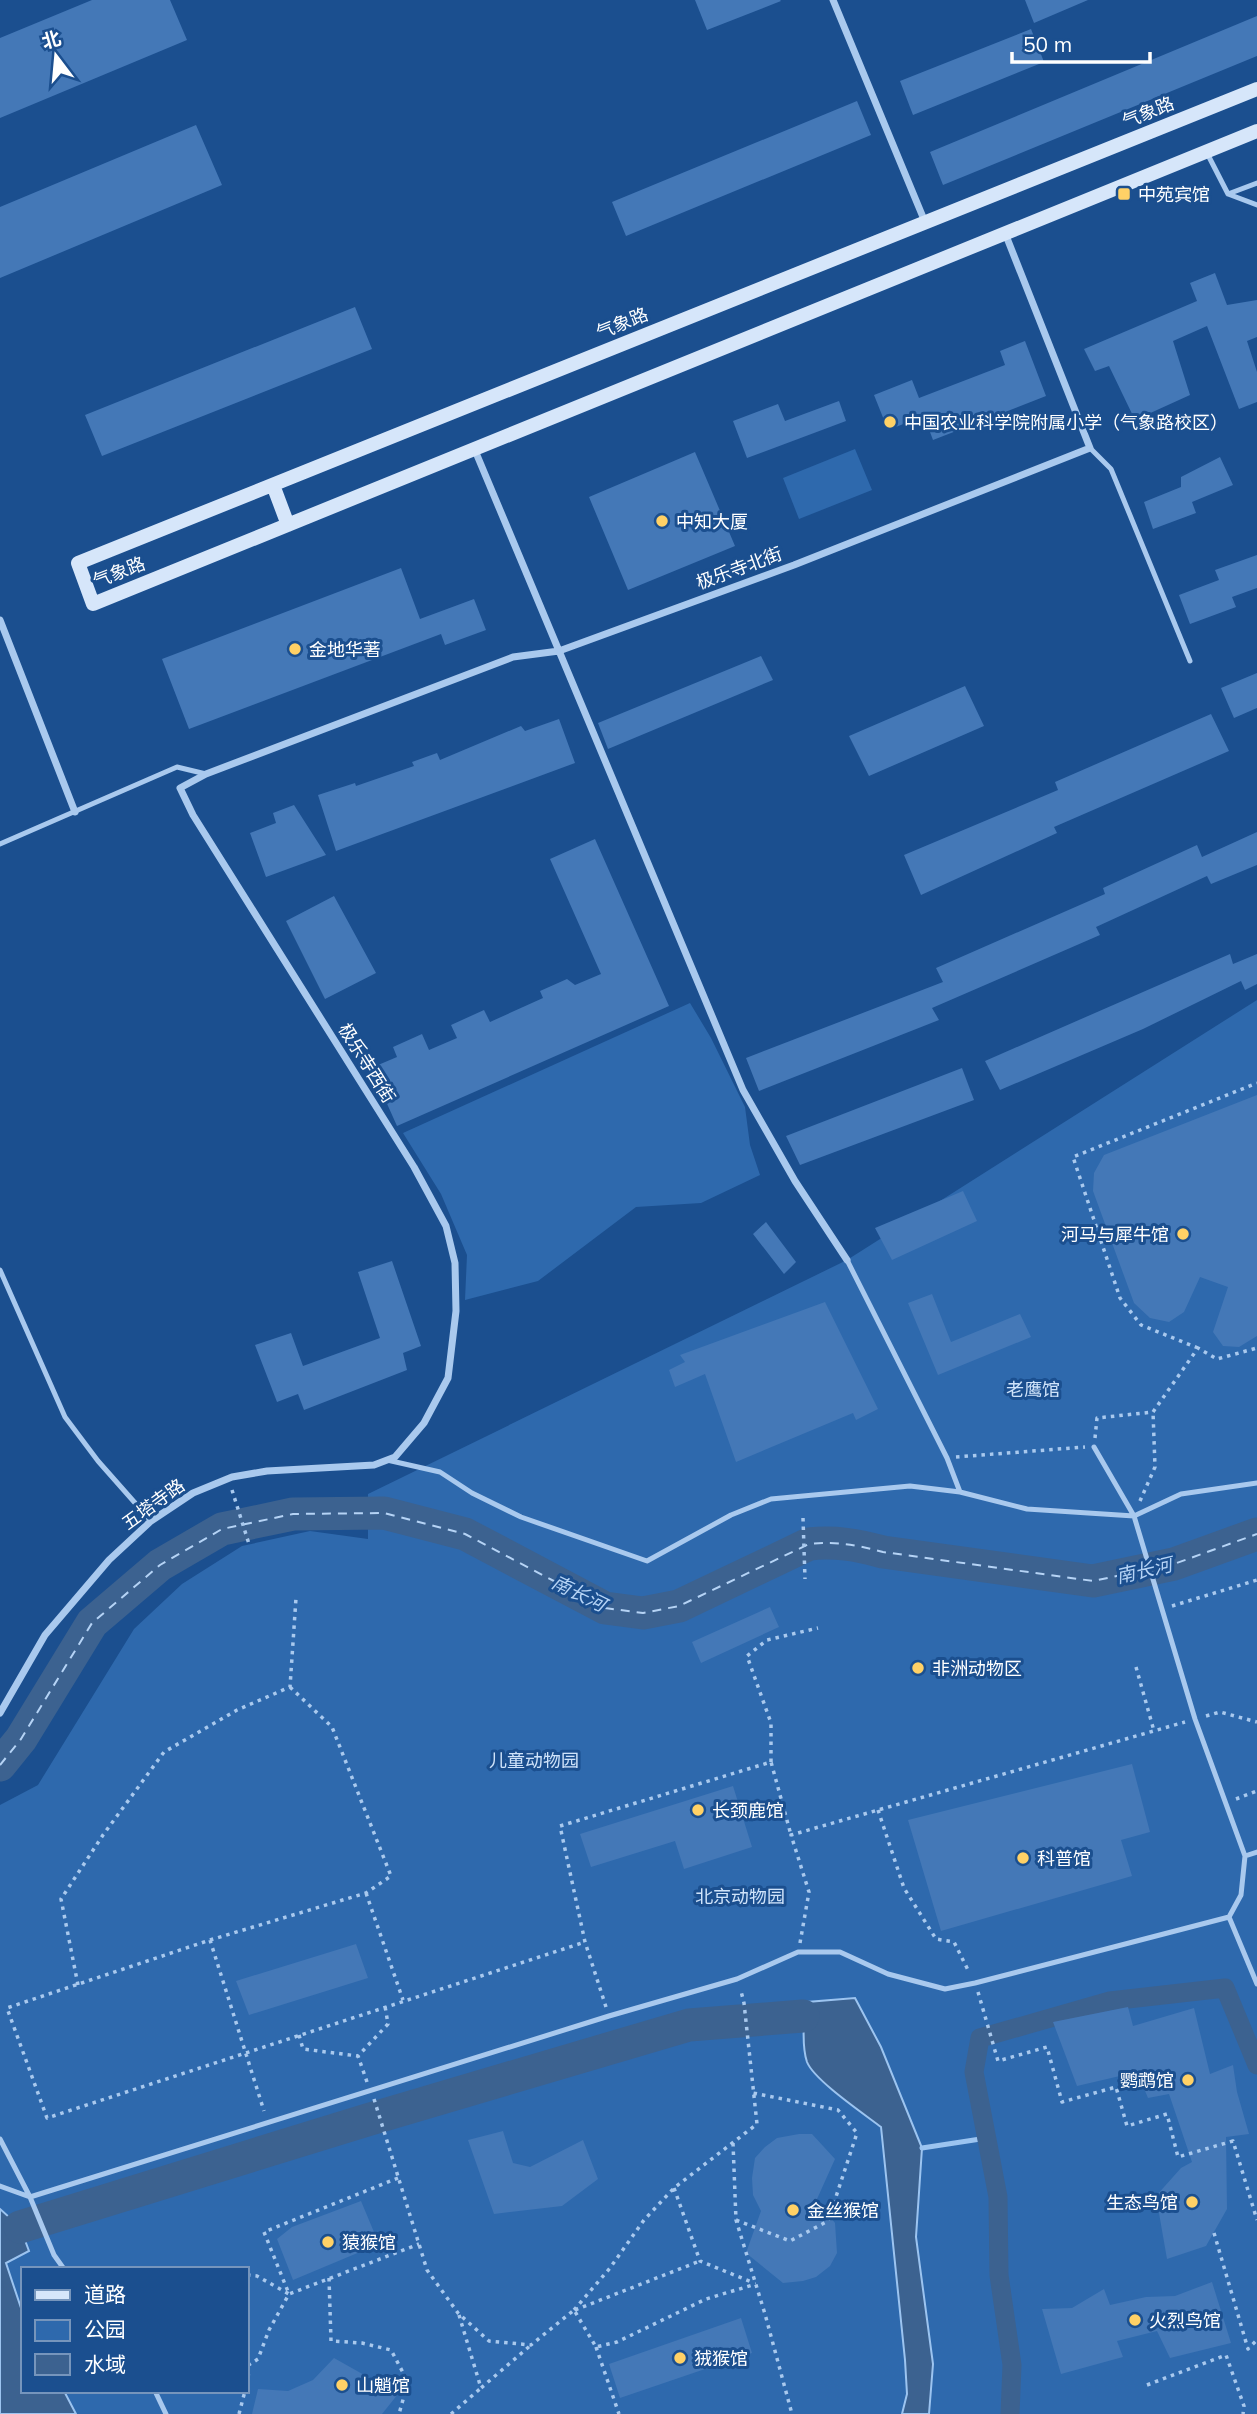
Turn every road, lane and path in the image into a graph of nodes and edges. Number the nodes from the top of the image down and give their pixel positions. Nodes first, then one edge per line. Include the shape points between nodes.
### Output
1 (833, 0) edge
2 (1257, 89) edge
3 (1257, 131) edge
4 (1206, 151) junction
5 (1257, 183) edge
6 (1228, 194) junction
7 (1257, 205) edge
8 (925, 222) junction
9 (1004, 233) junction
10 (474, 448) junction
11 (1090, 448) junction
12 (273, 485) junction
13 (288, 525) junction
14 (0, 620) edge
15 (559, 651) junction
16 (1190, 661) dead end
17 (205, 774) junction
18 (180, 788) joint
19 (75, 812) junction
20 (0, 844) edge
21 (1257, 1083) edge
22 (847, 1260) joint
23 (0, 1270) edge
24 (1198, 1348) junction
25 (1257, 1348) edge
26 (1153, 1412) junction
27 (1094, 1447) junction
28 (947, 1458) junction
29 (387, 1460) junction
30 (228, 1478) junction
31 (1257, 1483) edge
32 (960, 1492) junction
33 (1134, 1516) junction
34 (803, 1518) dead end
35 (151, 1521) junction
36 (248, 1544) dead end
37 (805, 1579) dead end
38 (1257, 1580) edge
39 (296, 1598) dead end
40 (1161, 1610) junction
41 (818, 1628) dead end
42 (1136, 1667) dead end
43 (290, 1687) junction
44 (0, 1713) edge
45 (1195, 1719) junction
46 (1257, 1722) edge
47 (1154, 1731) junction
48 (771, 1762) junction
49 (1257, 1791) edge
50 (1226, 1802) junction
51 (878, 1810) junction
52 (791, 1835) junction
53 (1257, 1852) edge
54 (1245, 1856) junction
55 (366, 1893) junction
56 (1229, 1917) junction
57 (210, 1940) junction
58 (585, 1942) junction
59 (798, 1952) junction
60 (975, 1983) junction
61 (1257, 1984) edge
62 (78, 1985) junction
63 (978, 1993) dead end
64 (403, 2000) junction
65 (744, 2003) dead end
66 (384, 2006) junction
67 (609, 2016) junction
68 (299, 2035) junction
69 (245, 2052) junction
70 (358, 2056) junction
71 (372, 2093) junction
72 (753, 2093) junction
73 (268, 2123) junction
74 (0, 2139) edge
75 (733, 2143) junction
76 (398, 2178) junction
77 (0, 2186) edge
78 (674, 2188) junction
79 (30, 2197) junction
80 (736, 2220) junction
81 (1257, 2220) edge
82 (1213, 2233) dead end
83 (419, 2244) junction
84 (700, 2261) junction
85 (63, 2267) edge
86 (248, 2276) edge
87 (329, 2278) junction
88 (756, 2284) junction
89 (289, 2294) junction
90 (574, 2310) junction
91 (458, 2313) junction
92 (1257, 2340) edge
93 (531, 2345) junction
94 (596, 2347) junction
95 (248, 2365) edge
96 (1147, 2385) dead end
97 (481, 2388) junction
98 (156, 2393) edge
99 (244, 2393) edge
100 (166, 2414) edge
101 (239, 2414) edge
102 (400, 2414) edge
103 (451, 2414) edge
104 (619, 2414) edge
105 (792, 2414) edge
106 (1243, 2414) edge

1 - 8 street
2 - 8 street, 气象路
3 - 4 street, 气象路
4 - 6 lane
4 - 9 street, 气象路
5 - 6 lane
6 - 7 lane
8 - 12 street, 气象路
9 - 10 street, 气象路
9 - 11 street
10 - 13 street, 气象路
10 - 15 street
11 - 15 street, 极乐寺北街 via 794,565
11 - 16 lane via 1111,469
12 - 13 street
12 - 13 street, 气象路 via 78,563 93,604
14 - 19 street
15 - 17 street, 极乐寺北街 via 513,657
15 - 22 street via 743,1090
17 - 18 street, 极乐寺北街
17 - 19 lane via 177,767
18 - 29 street, 极乐寺西街 via 446,1226 455,1263 456,1299 448,1378 424,1423 395,1457
19 - 20 lane
21 - 24 path via 1073,1157 1120,1298 1141,1325
22 - 28 lane
23 - 35 lane via 65,1417
24 - 25 path via 1217,1359
24 - 26 path
26 - 27 path via 1097,1418
26 - 33 path via 1156,1467
27 - 28 path
27 - 33 lane
28 - 32 lane
29 - 30 street, 五塔寺路
29 - 32 lane via 440,1472 521,1517 647,1561 731,1515 771,1499 910,1486
30 - 35 street, 五塔寺路 via 193,1493
30 - 36 path
31 - 33 lane via 1181,1494
32 - 33 lane via 1027,1509
33 - 40 lane
34 - 37 path
35 - 44 street, 五塔寺路 via 108,1560 45,1635
38 - 40 path
39 - 43 path
40 - 45 lane
41 - 48 path via 767,1640 747,1656 771,1723
42 - 47 path
43 - 55 path via 332,1727 391,1877
43 - 62 path via 237,1710 164,1752 103,1835 61,1899
45 - 46 path via 1220,1712
45 - 47 path
45 - 50 lane
47 - 51 path
48 - 52 path
48 - 58 path via 560,1826
49 - 50 path
50 - 54 lane
51 - 52 path
51 - 60 path via 904,1888 936,1939 954,1942
52 - 59 path via 810,1892
53 - 54 lane
54 - 56 lane via 1241,1895
55 - 57 path
55 - 64 path
56 - 60 lane
56 - 61 lane
57 - 62 path
57 - 69 path
58 - 64 path
58 - 67 path
59 - 60 lane via 840,1952 888,1974 945,1989
59 - 67 lane via 737,1979
62 - 69 path via 7,2008 47,2118
63 - 81 path via 999,2061 1046,2047 1062,2102 1116,2087 1128,2126 1167,2114 1178,2157 1233,2141
64 - 66 path
65 - 72 path
66 - 68 path
66 - 70 path via 388,2024
67 - 71 lane
68 - 69 path
68 - 70 path via 303,2049
69 - 73 path
70 - 71 path
71 - 73 lane
71 - 76 path
72 - 75 path via 757,2124
72 - 80 path via 838,2110 857,2133 828,2221 790,2241
73 - 79 lane
74 - 79 lane
75 - 78 path
75 - 80 path
76 - 83 path
76 - 89 path via 264,2232
77 - 79 lane
78 - 84 path
78 - 90 path
79 - 85 lane
80 - 88 path
82 - 92 path via 1248,2349
83 - 87 path
83 - 91 path via 428,2270
84 - 88 path
84 - 90 path
86 - 89 path via 257,2276
87 - 89 path
87 - 102 path via 331,2342 391,2350 408,2382
88 - 94 path via 706,2299 617,2342
88 - 105 path
89 - 95 path via 258,2359
90 - 93 path
90 - 94 path
91 - 93 path via 489,2341
91 - 97 path
93 - 97 path
94 - 104 path
96 - 106 path via 1226,2355
97 - 103 path
98 - 100 lane
99 - 101 path

